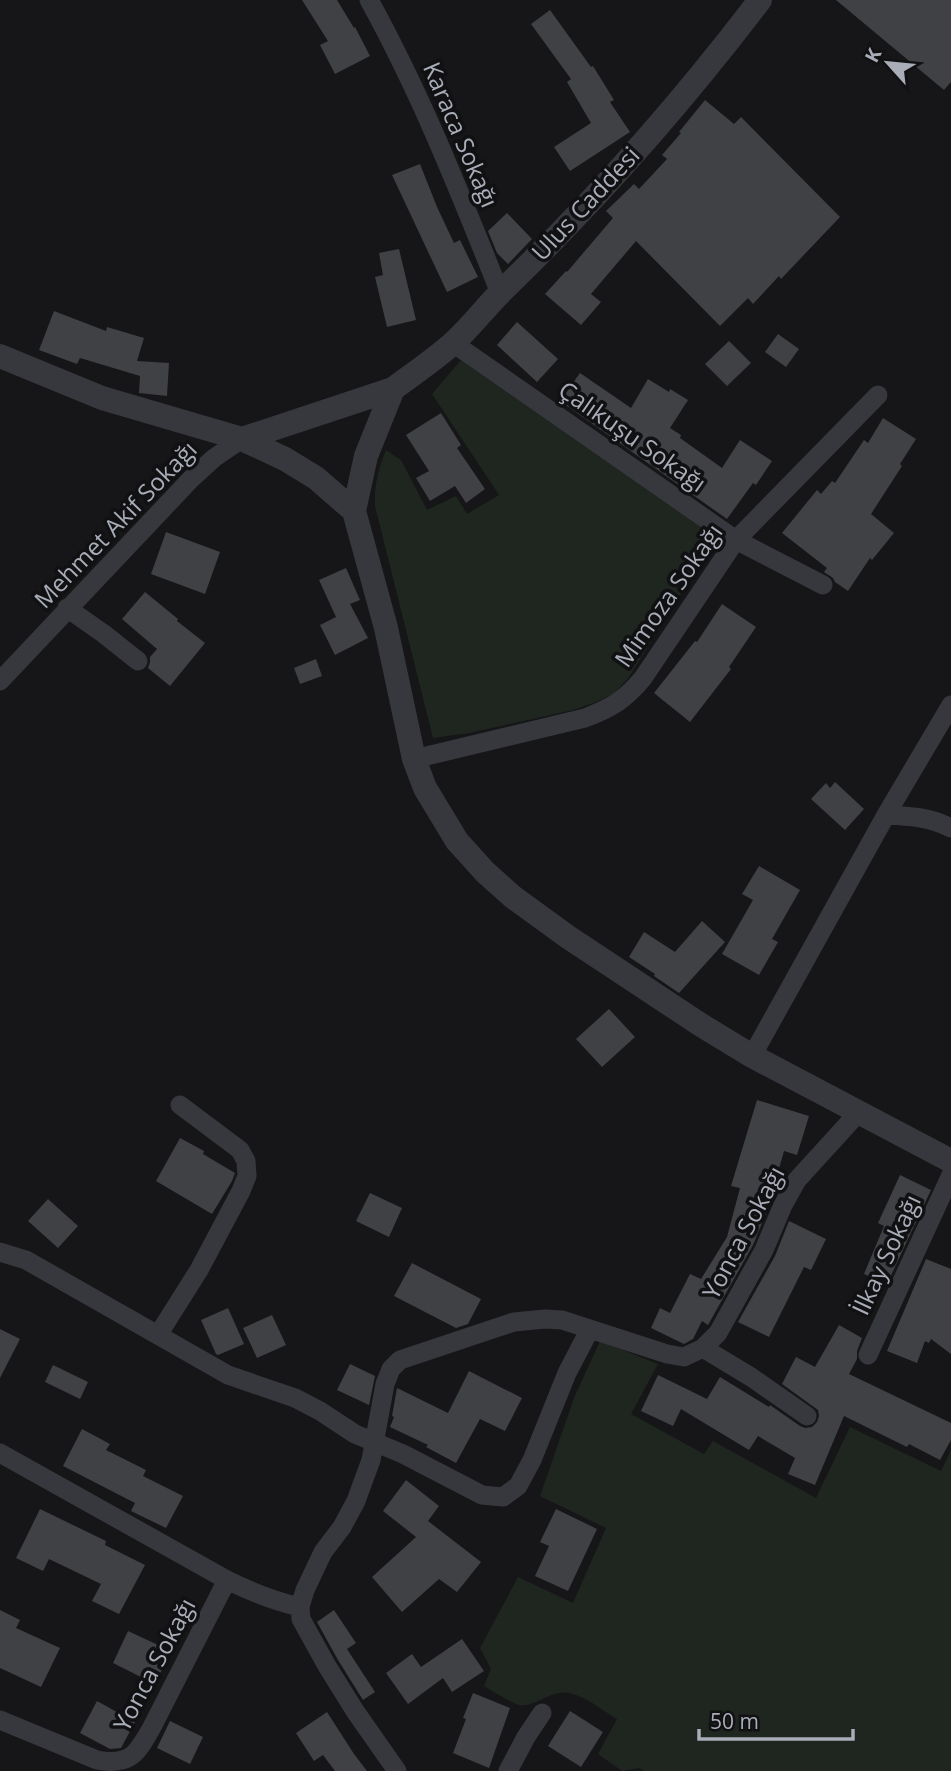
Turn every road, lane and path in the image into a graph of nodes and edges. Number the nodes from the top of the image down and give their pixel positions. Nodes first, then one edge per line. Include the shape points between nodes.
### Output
1 (369, 0) edge
2 (760, 0) edge
3 (500, 293) junction
4 (453, 343) junction
5 (0, 356) edge
6 (393, 389) junction
7 (878, 395) dead end
8 (242, 439) junction
9 (354, 511) junction
10 (736, 540) junction
11 (823, 585) dead end
12 (67, 608) junction
13 (138, 661) dead end
14 (0, 681) edge
15 (951, 705) edge
16 (414, 759) junction
17 (886, 815) junction
18 (951, 828) edge
19 (752, 1056) junction
20 (180, 1105) dead end
21 (859, 1112) junction
22 (951, 1161) edge
23 (951, 1175) edge
24 (0, 1252) edge
25 (590, 1329) junction
26 (158, 1335) junction
27 (703, 1348) junction
28 (868, 1355) dead end
29 (807, 1416) dead end
30 (375, 1442) junction
31 (0, 1453) edge
32 (227, 1580) junction
33 (300, 1607) junction
34 (542, 1713) dead end
35 (0, 1720) edge
36 (397, 1771) edge
37 (508, 1771) edge

1 - 3 street, Karaca Sokağı via 417,93
2 - 3 street, Ulus Caddesi via 671,112 559,236
3 - 4 street, Ulus Caddesi
4 - 6 street, Ulus Caddesi
4 - 10 street, Çalıkuşu Sokağı
5 - 8 street via 102,398
6 - 8 street, Ulus Caddesi
6 - 9 street via 366,456
7 - 10 street, Mimoza Sokağı
8 - 9 street via 285,458
8 - 12 street, Mehmet Akif Sokağı via 191,478
9 - 16 street via 386,628
10 - 11 street, Çalıkuşu Sokağı
10 - 16 street, Mimoza Sokağı via 643,678 610,708
12 - 13 street
12 - 14 street, Mehmet Akif Sokağı
15 - 17 street
16 - 19 street via 425,788 457,841 513,897
17 - 18 street via 927,818
17 - 19 street
19 - 21 street
20 - 26 street via 240,1150 247,1176 200,1270
21 - 22 street
21 - 27 street, Yonca Sokağı via 797,1180 739,1297
23 - 28 street, İlkay Sokağı
24 - 26 street via 26,1260
25 - 27 street via 684,1357
25 - 30 street via 562,1320 514,1322 400,1360 385,1384
25 - 30 street via 532,1460 518,1486 503,1497 482,1495
26 - 30 street via 228,1375 295,1398
27 - 29 street
30 - 33 street via 356,1501 323,1552
31 - 32 street, Yonca Sokağı
32 - 33 street, Yonca Sokağı
32 - 35 street, Yonca Sokağı via 152,1727 128,1760 97,1760
33 - 36 street via 301,1619 327,1666
34 - 37 street

